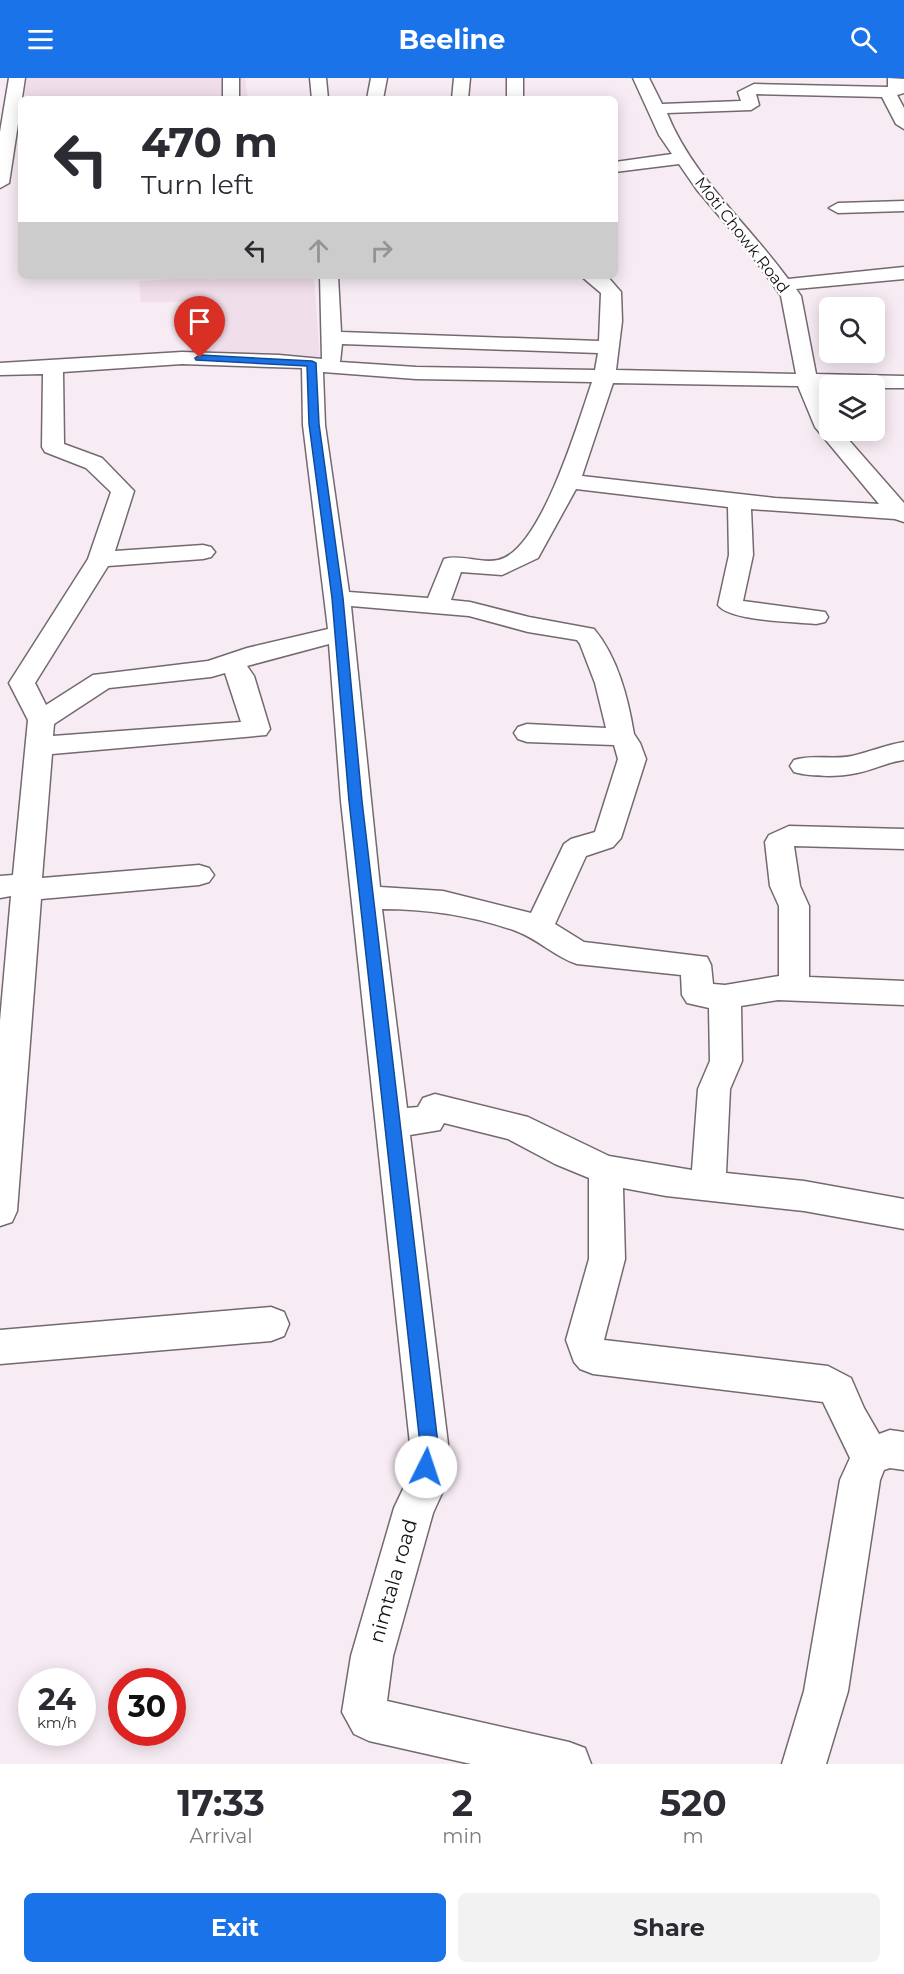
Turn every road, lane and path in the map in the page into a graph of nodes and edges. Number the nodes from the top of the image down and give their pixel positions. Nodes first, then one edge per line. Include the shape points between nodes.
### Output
1 (17, 78) edge
2 (231, 78) edge
3 (318, 78) edge
4 (379, 78) edge
5 (462, 78) edge
6 (515, 78) edge
7 (641, 78) edge
8 (892, 85) edge
9 (231, 96) edge
10 (320, 96) edge
11 (376, 96) edge
12 (460, 96) edge
13 (515, 96) edge
14 (657, 109) junction
15 (16, 110) edge
16 (904, 124) edge
17 (15, 132) edge
18 (683, 158) junction
19 (618, 167) edge
20 (0, 183) edge
21 (838, 208) dead end
22 (903, 208) edge
23 (904, 273) edge
24 (329, 279) edge
25 (599, 279) edge
26 (783, 285) junction
27 (608, 347) junction
28 (325, 356) junction
29 (53, 367) junction
30 (0, 369) edge
31 (605, 375) junction
32 (808, 382) junction
33 (904, 382) edge
34 (569, 481) junction
35 (739, 502) junction
36 (902, 514) edge
37 (203, 552) dead end
38 (100, 559) junction
39 (338, 598) junction
40 (437, 606) junction
41 (816, 617) dead end
42 (341, 633) junction
43 (232, 664) junction
44 (40, 733) junction
45 (527, 733) dead end
46 (621, 737) junction
47 (904, 751) edge
48 (804, 766) dead end
49 (904, 839) edge
50 (199, 875) dead end
51 (18, 887) edge
52 (367, 898) junction
53 (538, 929) junction
54 (794, 989) junction
55 (904, 993) edge
56 (725, 997) junction
57 (393, 1122) junction
58 (606, 1170) junction
59 (708, 1186) junction
60 (0, 1211) edge
61 (904, 1214) edge
62 (271, 1324) dead end
63 (0, 1347) edge
64 (887, 1454) edge
65 (569, 1764) edge
66 (804, 1764) edge

1 - 15 street
2 - 9 street
3 - 10 street
4 - 11 street
5 - 12 street
6 - 13 street
7 - 14 street, Moti Chowk Road
8 - 14 street via 754,89 746,92 751,105
8 - 16 street
14 - 18 street, Moti Chowk Road via 667,135
15 - 17 street
17 - 20 street
18 - 19 street
18 - 26 street, Moti Chowk Road
21 - 22 street
23 - 26 street
24 - 28 street, nimtala road
25 - 27 street via 611,292
26 - 32 street, Moti Chowk Road via 791,296
27 - 28 street
27 - 31 street
28 - 29 street via 100,360
28 - 31 street via 416,373
28 - 39 street, nimtala road via 314,424
29 - 30 street
29 - 38 street via 52,447 94,463 123,491
31 - 32 street
31 - 34 street
32 - 33 street
32 - 36 street, Moti Chowk Road via 826,427
34 - 35 street
34 - 40 street via 530,553 501,568 452,564
35 - 36 street
35 - 41 street via 741,555 730,605
37 - 38 street
38 - 44 street via 22,683
39 - 40 street
39 - 42 street, nimtala road
40 - 46 street via 488,612 585,634 609,685
42 - 43 street via 256,654
42 - 52 street, nimtala road
43 - 44 street via 102,681
43 - 44 street via 241,676 257,729
44 - 51 street
45 - 46 street
46 - 53 street via 632,759 607,838 573,851
47 - 48 street via 855,765
49 - 54 street via 789,836 779,842 785,886 794,906
50 - 51 street
51 - 60 street
52 - 53 street via 443,902 525,922
52 - 57 street, nimtala road
53 - 56 street via 577,953 696,966 698,995
54 - 55 street
54 - 56 street
56 - 59 street via 726,1061 714,1089
57 - 58 street via 428,1120 435,1107 516,1127
57 - 65 street, nimtala road via 429,1444 423,1491 414,1508 372,1656 364,1712 369,1719
58 - 59 street
58 - 64 street via 607,1259 585,1340 593,1357 828,1384 838,1390 848,1417
59 - 61 street via 804,1196
62 - 63 street
64 - 66 street via 860,1480 826,1691

